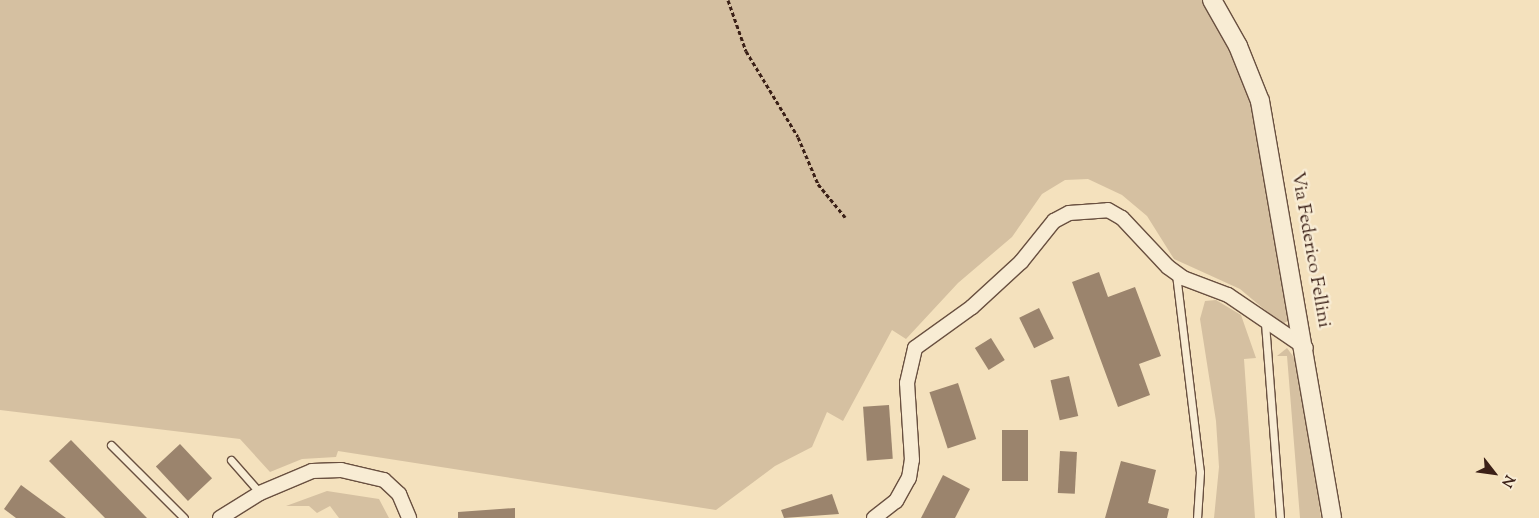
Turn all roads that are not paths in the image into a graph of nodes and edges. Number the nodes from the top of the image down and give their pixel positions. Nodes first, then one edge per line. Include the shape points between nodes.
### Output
1 (1212, 0) edge
2 (1176, 273) junction
3 (1265, 323) junction
4 (1306, 348) junction
5 (111, 445) dead end
6 (231, 460) dead end
7 (260, 493) junction
8 (184, 518) edge
9 (220, 518) edge
10 (409, 518) edge
11 (874, 518) edge
12 (1197, 518) edge
13 (1280, 518) edge
14 (1332, 518) edge

1 - 4 street, Via Federico Fellini via 1238,46 1260,101
2 - 3 street via 1228,295
2 - 11 street via 1122,218 1108,210 1069,213 1054,221 1021,262 972,307 915,348 907,383 912,460 909,478 896,501
2 - 12 lane via 1200,472
3 - 4 street
3 - 13 lane
4 - 14 street, Via Federico Fellini
5 - 8 lane
6 - 7 lane
7 - 9 street
7 - 10 street via 312,471 365,473 384,480 399,494

